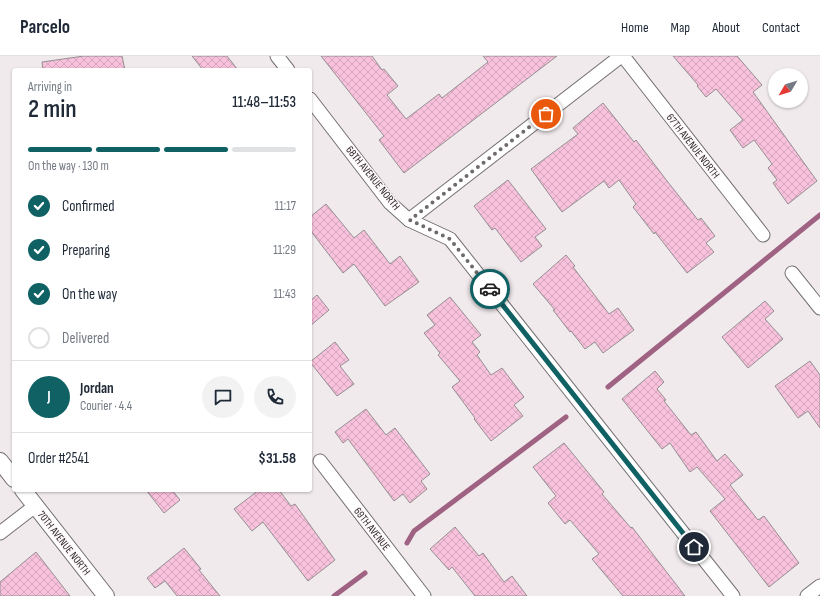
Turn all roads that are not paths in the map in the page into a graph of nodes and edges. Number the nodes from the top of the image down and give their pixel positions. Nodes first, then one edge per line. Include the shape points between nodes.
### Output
1 (277, 56) edge
2 (622, 56) edge
3 (286, 68) edge
4 (312, 102) edge
5 (410, 220) junction
6 (763, 235) dead end
7 (792, 274) dead end
8 (820, 308) edge
9 (0, 461) edge
10 (320, 461) dead end
11 (12, 476) edge
12 (24, 492) edge
13 (35, 506) junction
14 (0, 534) edge
15 (820, 586) edge
16 (106, 596) edge
17 (424, 596) edge
18 (734, 596) edge
19 (807, 596) edge

1 - 3 street
2 - 5 street
2 - 6 street, 67TH AVENUE NORTH
4 - 5 street, 68TH AVENUE NORTH via 390,203
5 - 18 street, 68TH AVENUE NORTH via 450,239
7 - 8 street
9 - 11 street
10 - 17 street, 69TH AVENUE
12 - 13 street, 70TH AVENUE NORTH
13 - 14 street
13 - 16 street, 70TH AVENUE NORTH
15 - 19 street

